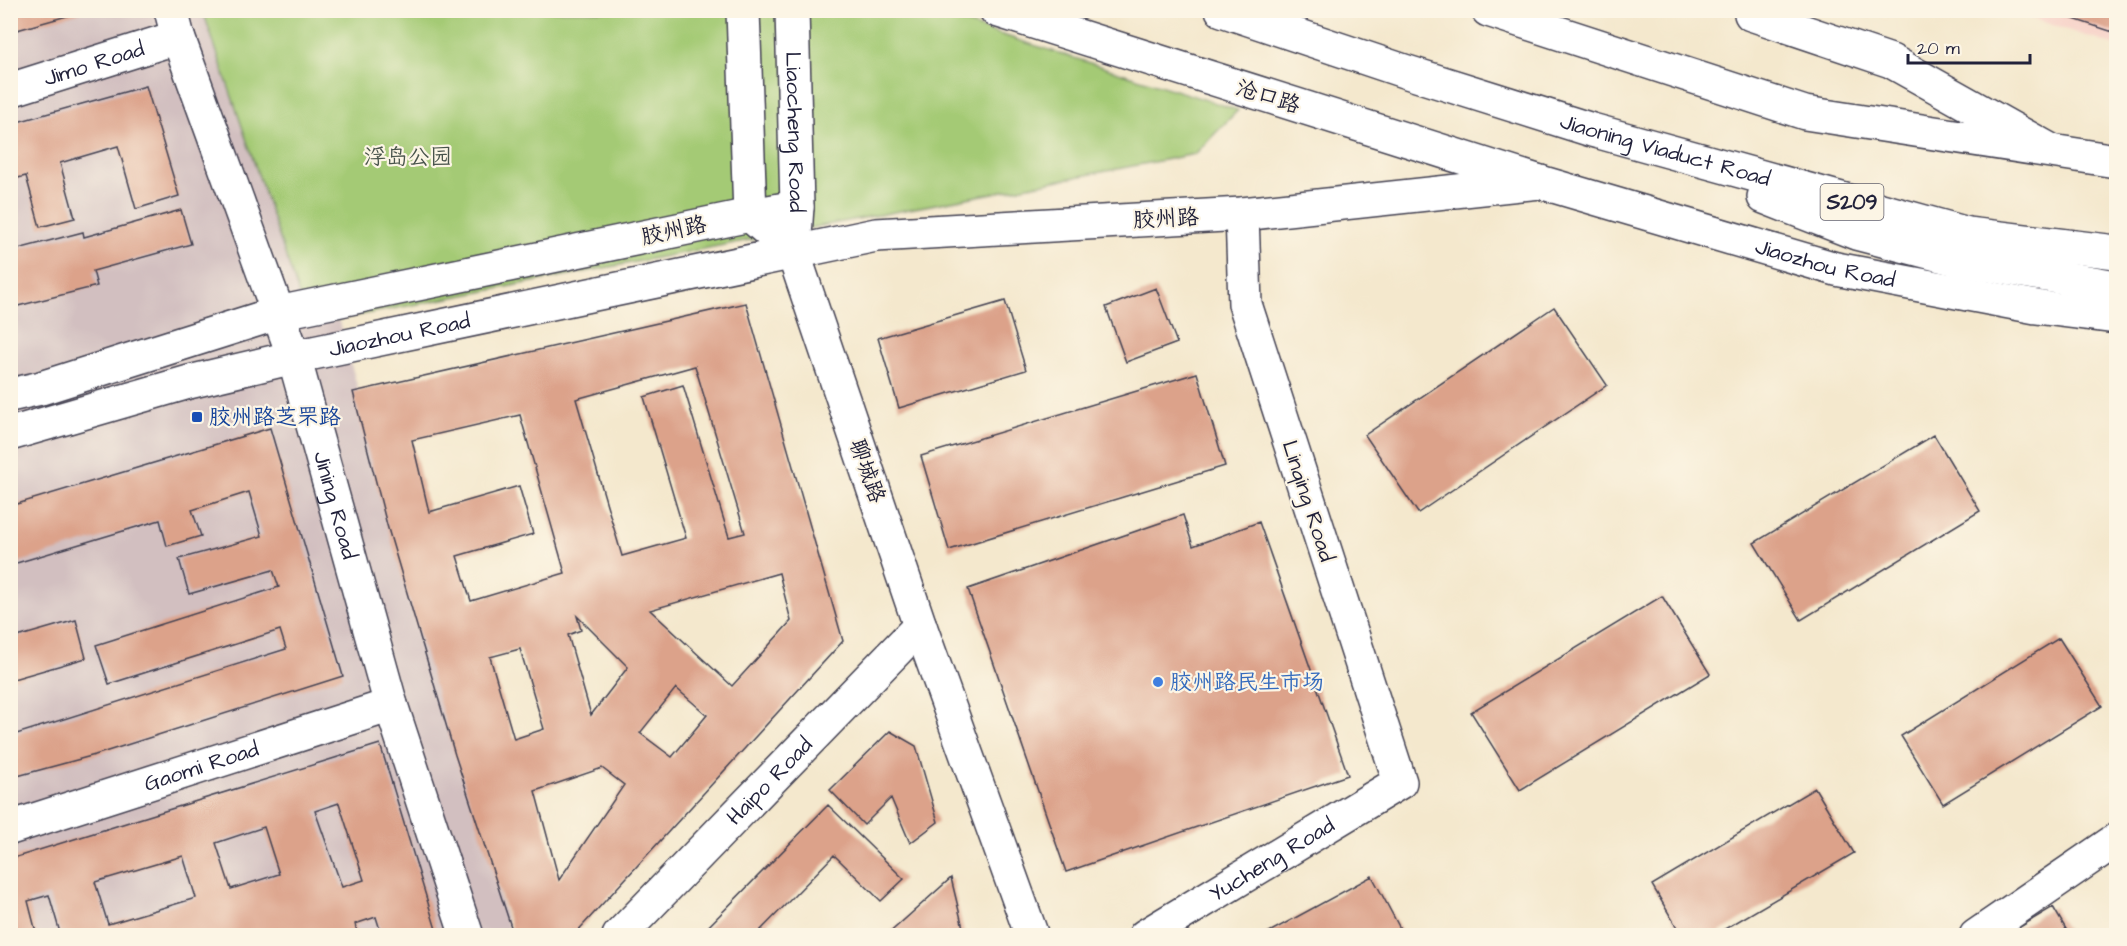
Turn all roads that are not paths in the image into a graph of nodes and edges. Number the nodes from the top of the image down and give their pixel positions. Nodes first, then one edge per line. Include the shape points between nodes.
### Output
1 (743, 10) edge
2 (792, 10) edge
3 (996, 10) edge
4 (1222, 10) edge
5 (1488, 10) edge
6 (1747, 12) edge
7 (174, 24) edge
8 (10, 90) edge
9 (1592, 130) junction
10 (2050, 150) junction
11 (2116, 161) edge
12 (1540, 182) junction
13 (797, 207) junction
14 (1242, 214) junction
15 (750, 215) junction
16 (793, 252) junction
17 (2116, 252) edge
18 (2116, 287) edge
19 (278, 313) junction
20 (2116, 317) edge
21 (294, 357) junction
22 (10, 395) edge
23 (10, 434) edge
24 (920, 626) junction
25 (392, 705) junction
26 (1400, 782) joint
27 (10, 828) edge
28 (2116, 840) edge
29 (1146, 935) edge
30 (467, 936) edge
31 (619, 936) edge
32 (1032, 936) edge
33 (1976, 936) edge

1 - 15 main road
2 - 13 main road, Liaocheng Road
3 - 12 main road, 沧口路
4 - 9 main road, Jiaoning Viaduct Road / S209
5 - 10 main road via 1804,113
6 - 10 main road via 1891,61
7 - 8 main road, Jimo Road
7 - 19 main road, Jining Road
9 - 17 main road, Jiaoning Viaduct Road / S209 via 1968,234
9 - 18 main road via 1856,233 1960,260
10 - 11 main road
12 - 14 main road, 胶州路
12 - 20 main road, Jiaozhou Road via 1836,269 2036,307
13 - 15 main road
13 - 16 main road, Liaocheng Road
14 - 16 main road, 胶州路 via 876,235
14 - 26 main road, Linqing Road via 1245,304
15 - 16 main road
15 - 19 main road, Jiaozhou Road
16 - 21 main road, Jiaozhou Road
16 - 24 main road, 聊城路
19 - 21 main road, Jining Road
19 - 22 main road, Jiaozhou Road
21 - 23 main road, Jiaozhou Road via 189,382
21 - 25 main road, Jining Road
24 - 31 main road, Haipo Road
24 - 32 main road, 聊城路
25 - 27 main road, Gaomi Road
25 - 30 main road, Jining Road
26 - 29 main road, Yucheng Road
28 - 33 main road

